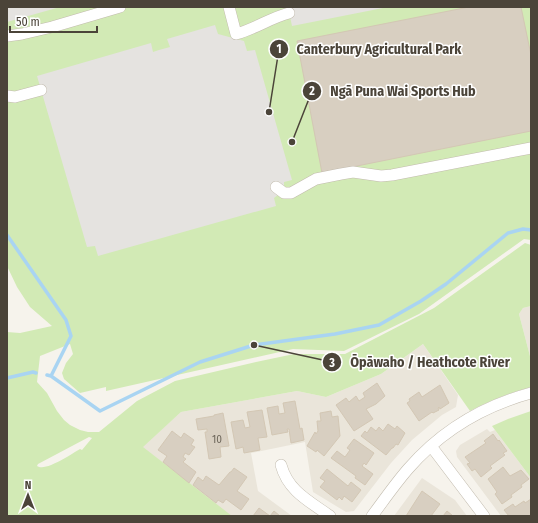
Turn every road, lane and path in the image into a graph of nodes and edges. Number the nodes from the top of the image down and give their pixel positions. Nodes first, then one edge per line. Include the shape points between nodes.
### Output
1 (120, 7) edge
2 (228, 7) edge
3 (108, 8) edge
4 (289, 13) dead end
5 (7, 36) edge
6 (42, 90) dead end
7 (7, 96) edge
8 (531, 148) edge
9 (276, 187) dead end
10 (531, 393) edge
11 (431, 446) junction
12 (281, 465) dead end
13 (330, 516) edge
14 (372, 516) edge
15 (484, 516) edge

1 - 3 street
2 - 4 street via 236,34
3 - 5 street via 52,27
6 - 7 street via 15,97
8 - 9 street via 392,175 353,172 341,174 316,179 291,193 284,193
10 - 11 street via 485,410
11 - 14 street via 407,470
11 - 15 street
12 - 13 street via 287,481 293,488

